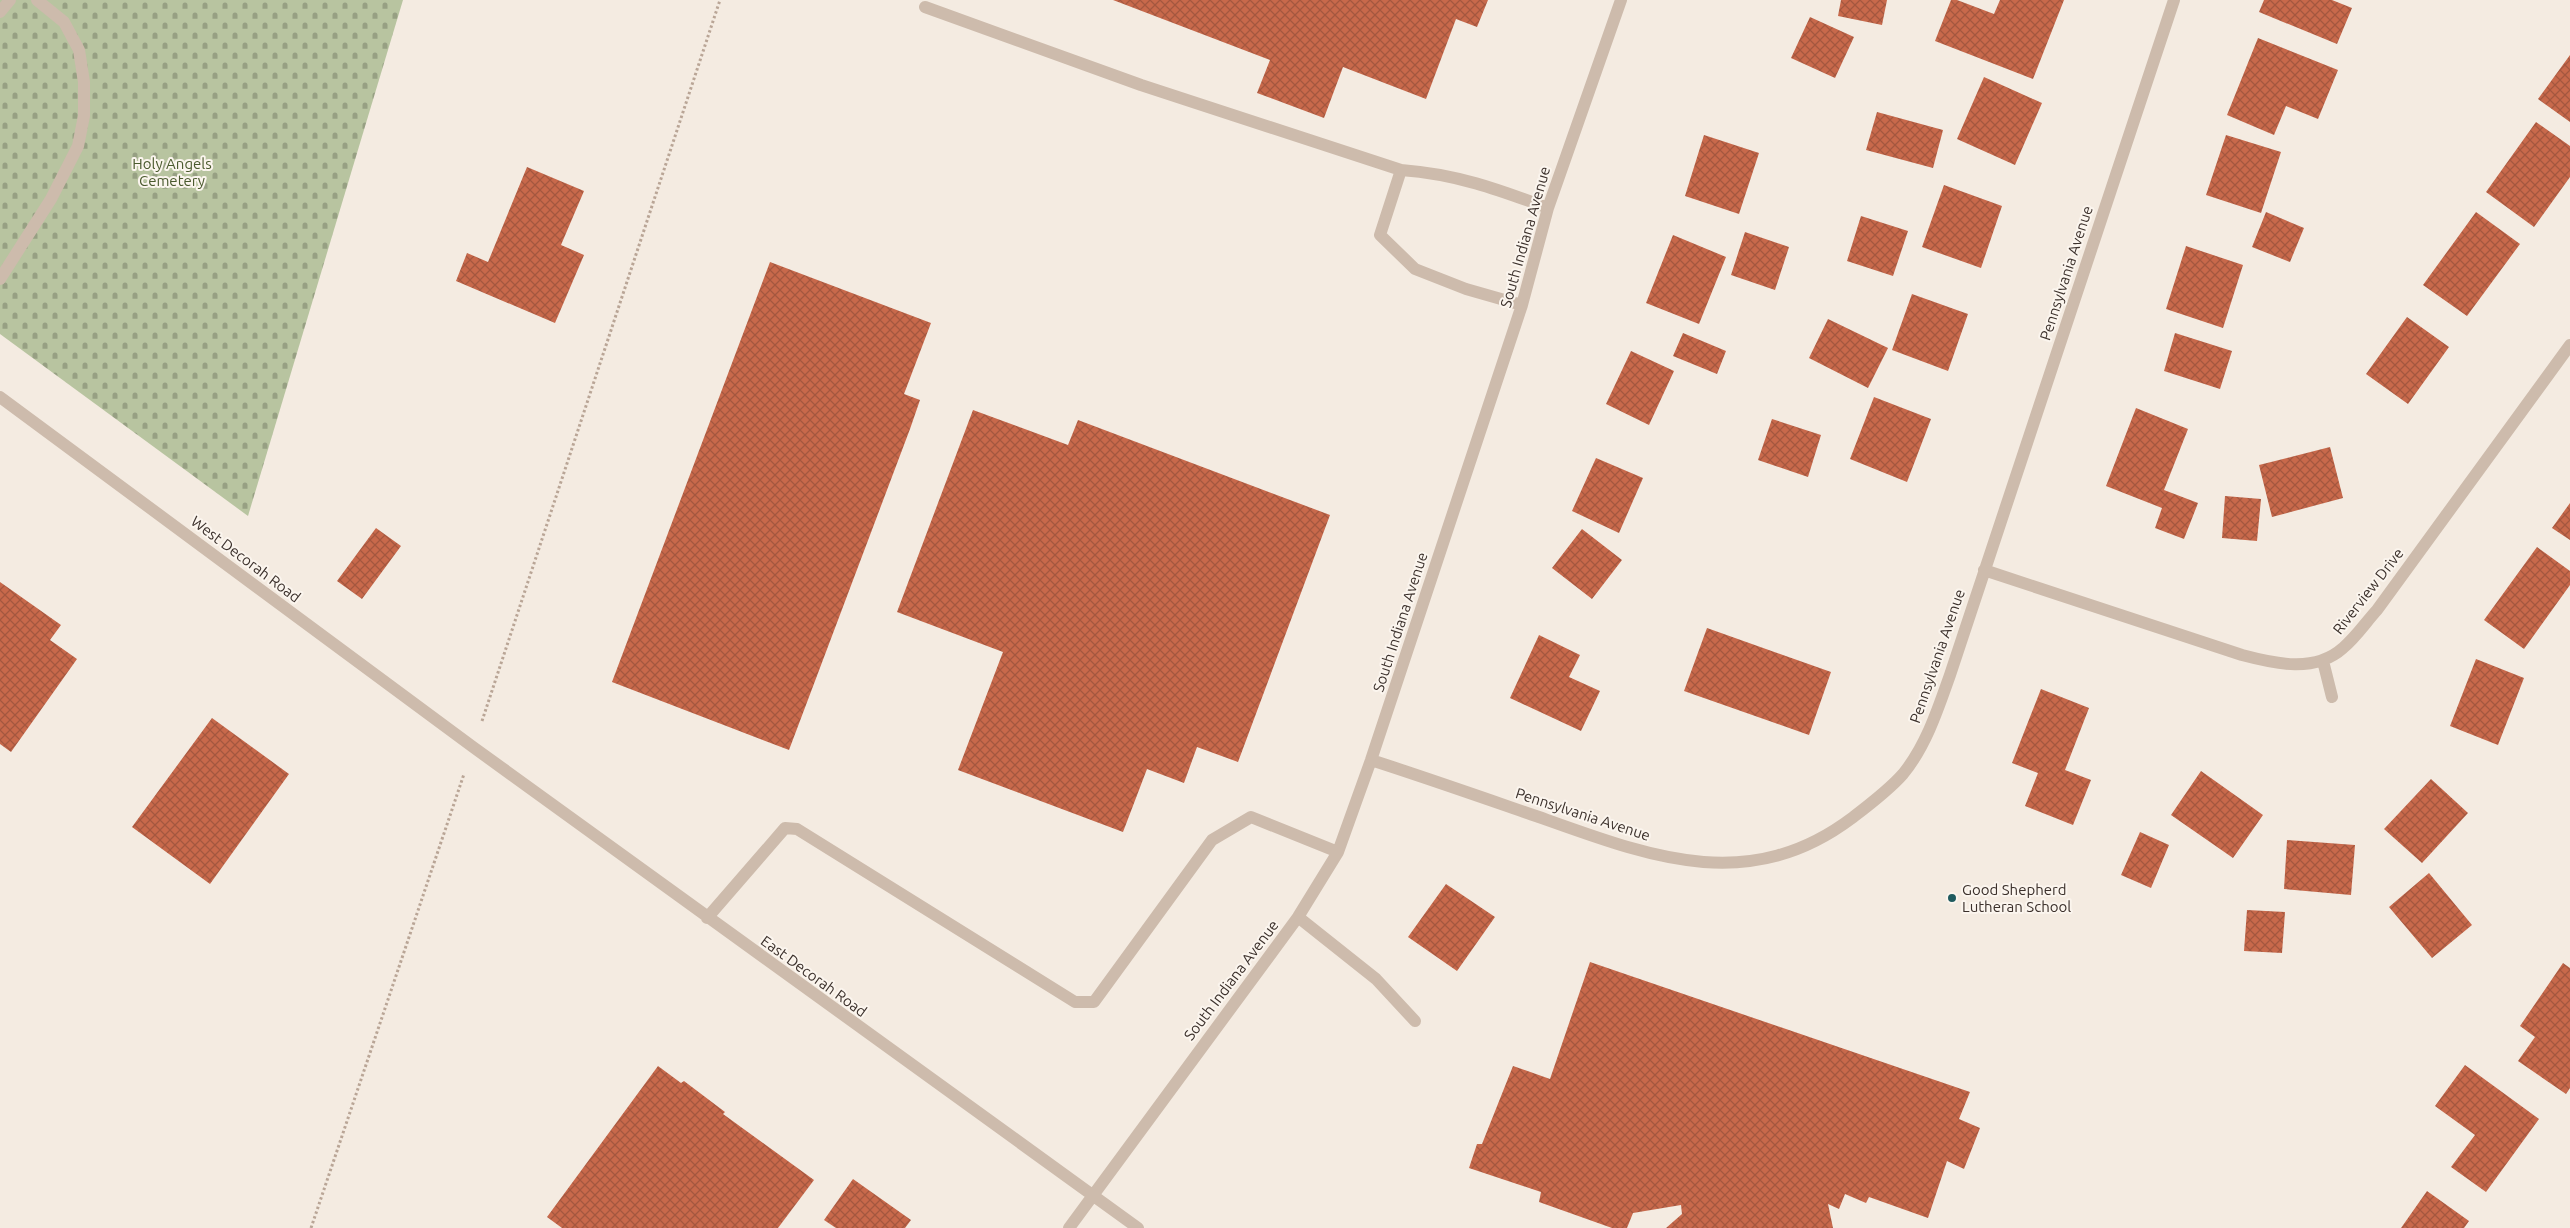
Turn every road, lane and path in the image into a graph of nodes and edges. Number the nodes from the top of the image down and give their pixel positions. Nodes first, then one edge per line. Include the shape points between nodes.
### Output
1 (10, 0) edge
2 (37, 0) edge
3 (720, 0) edge
4 (1621, 0) edge
5 (2174, 0) edge
6 (926, 7) dead end
7 (0, 12) edge
8 (1401, 170) junction
9 (1548, 208) junction
10 (0, 279) edge
11 (1522, 305) junction
12 (2570, 345) edge
13 (0, 397) edge
14 (1984, 570) junction
15 (2323, 661) junction
16 (2332, 697) dead end
17 (473, 747) junction
18 (1371, 760) junction
19 (1338, 852) junction
20 (1298, 917) junction
21 (707, 918) junction
22 (1415, 1021) dead end
23 (1092, 1195) junction
24 (311, 1228) edge
25 (1069, 1228) edge
26 (1138, 1228) edge

1 - 7 street
2 - 10 street via 64,22 79,50 84,82 84,116 78,146 51,199
3 - 17 path
4 - 9 street, South Indiana Avenue
5 - 14 street, Pennsylvania Avenue
6 - 8 street via 1141,85
8 - 9 street via 1439,173 1499,189
8 - 11 street via 1380,235 1415,270
9 - 11 street, South Indiana Avenue
11 - 18 street, South Indiana Avenue
12 - 15 street, Riverview Drive via 2377,610 2343,648
13 - 17 street, West Decorah Road
14 - 15 street, Riverview Drive via 2271,663
14 - 18 street, Pennsylvania Avenue via 1933,724 1903,774 1866,808 1826,837 1787,854 1739,862 1685,860 1632,850
15 - 16 street
17 - 21 street, East Decorah Road
17 - 24 path
18 - 19 street, South Indiana Avenue
19 - 20 street, South Indiana Avenue
19 - 21 street via 1250,817 1212,840 1094,1002 1075,1002 797,829 785,828
20 - 22 street via 1376,979
20 - 23 street, South Indiana Avenue
21 - 23 street, East Decorah Road
23 - 25 street, South Indiana Avenue
23 - 26 street, East Decorah Road

